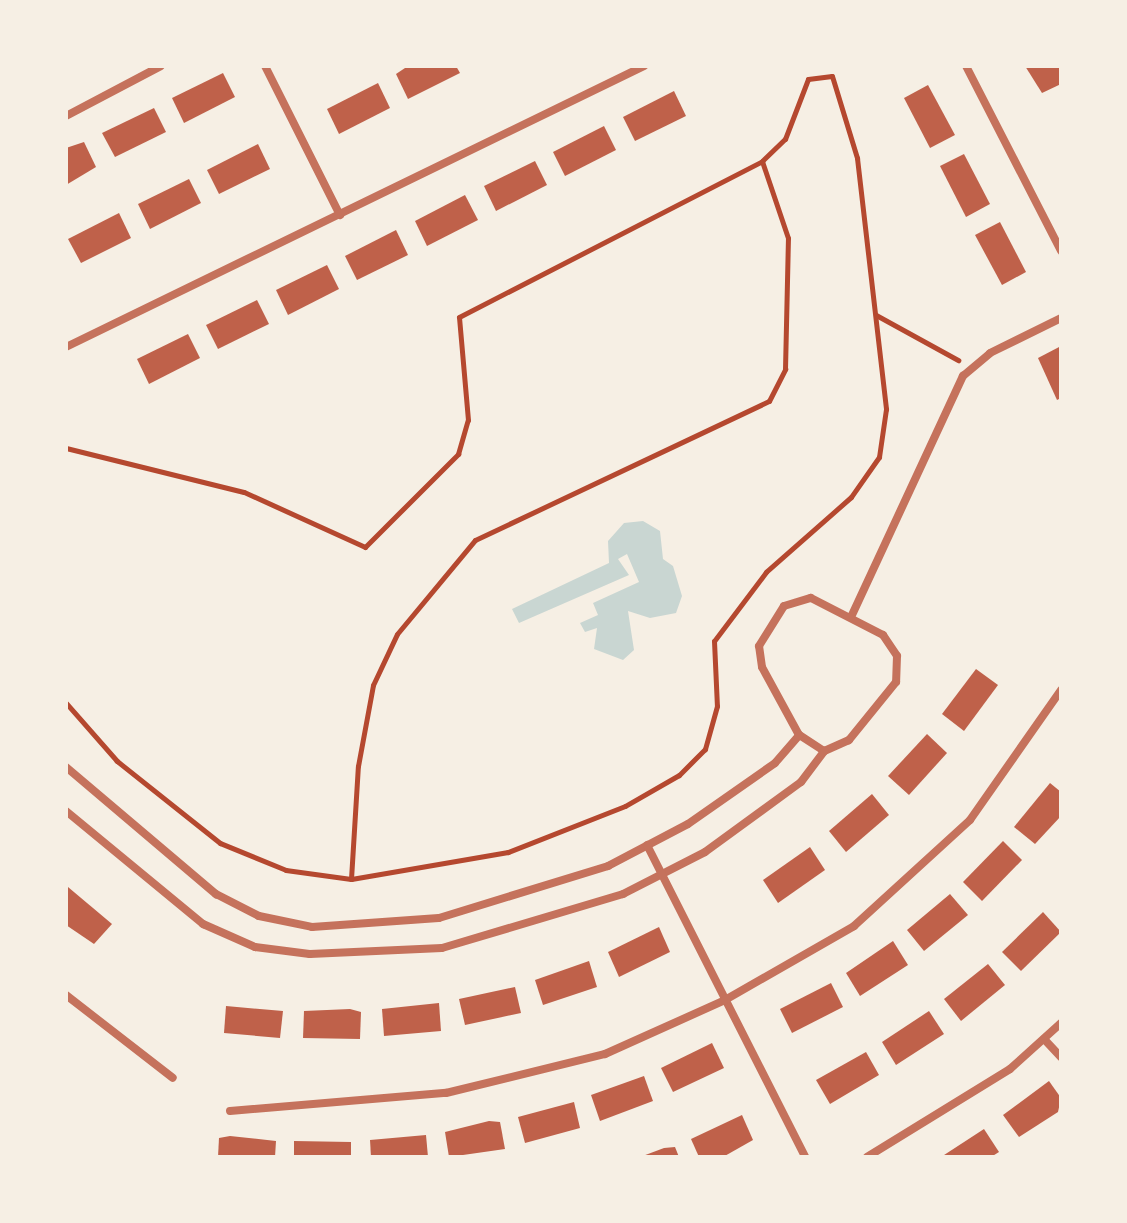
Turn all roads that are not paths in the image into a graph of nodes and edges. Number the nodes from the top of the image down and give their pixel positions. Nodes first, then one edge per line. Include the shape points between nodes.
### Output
1 (161, 66) edge
2 (265, 66) edge
3 (644, 66) edge
4 (966, 66) edge
5 (66, 116) edge
6 (340, 215) junction
7 (1061, 251) edge
8 (1061, 318) edge
9 (66, 347) edge
10 (852, 615) junction
11 (1061, 690) edge
12 (799, 735) junction
13 (824, 751) junction
14 (66, 767) edge
15 (66, 811) edge
16 (647, 845) junction
17 (662, 875) junction
18 (66, 995) edge
19 (725, 1000) junction
20 (1061, 1023) edge
21 (1044, 1039) junction
22 (1061, 1057) edge
23 (173, 1078) dead end
24 (230, 1111) dead end
25 (805, 1157) edge
26 (867, 1157) edge

1 - 5 street
2 - 6 street
3 - 6 street
4 - 7 street
6 - 9 street
8 - 10 street via 973,367
10 - 12 street via 811,598 784,606 759,646 762,667
10 - 13 street via 890,646 896,682 849,740
11 - 19 street via 970,820 854,926
12 - 13 street
12 - 16 street via 775,763
13 - 17 street via 801,782 705,852
14 - 16 street via 216,894 259,916 312,927 439,918 608,866
15 - 17 street via 203,924 255,947 310,954 442,948 623,894
16 - 17 street
17 - 19 street
18 - 23 street
19 - 24 street via 605,1054 446,1093
19 - 25 street
20 - 21 street
21 - 22 street
21 - 26 street via 1010,1069

